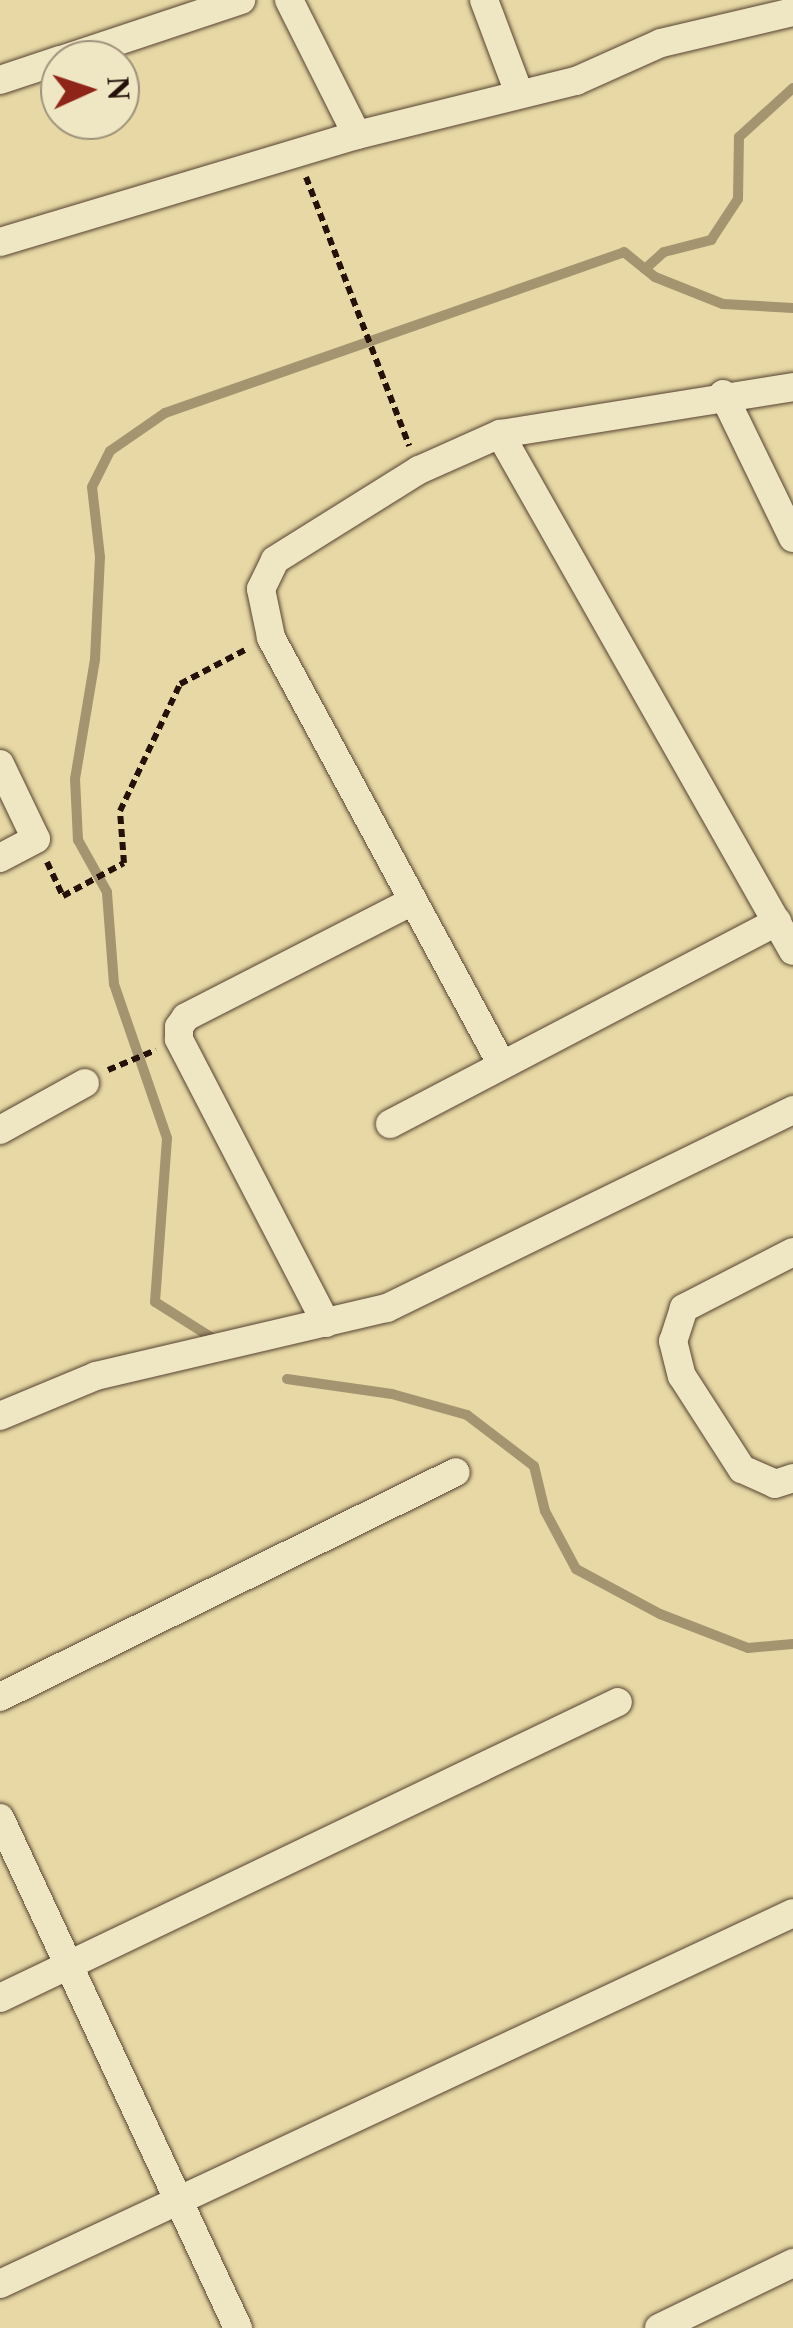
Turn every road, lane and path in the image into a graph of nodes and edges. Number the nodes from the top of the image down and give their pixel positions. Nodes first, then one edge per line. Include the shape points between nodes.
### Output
1 (241, 0) edge
2 (289, 0) edge
3 (484, 0) edge
4 (793, 12) edge
5 (120, 40) edge
6 (40, 67) edge
7 (0, 80) edge
8 (519, 93) junction
9 (358, 135) junction
10 (297, 154) junction
11 (0, 242) edge
12 (793, 387) edge
13 (723, 394) junction
14 (500, 434) junction
15 (419, 470) junction
16 (793, 538) edge
17 (271, 637) junction
18 (0, 764) edge
19 (0, 858) edge
20 (63, 896) dead end
21 (413, 901) junction
22 (777, 922) junction
23 (793, 951) edge
24 (161, 1048) dead end
25 (502, 1066) junction
26 (97, 1076) joint
27 (793, 1110) edge
28 (390, 1124) dead end
29 (0, 1130) edge
30 (793, 1252) edge
31 (326, 1323) junction
32 (0, 1416) edge
33 (456, 1472) dead end
34 (793, 1478) edge
35 (0, 1697) edge
36 (618, 1702) dead end
37 (0, 1818) edge
38 (793, 1913) edge
39 (69, 1966) junction
40 (0, 1998) edge
41 (178, 2199) junction
42 (793, 2263) edge
43 (0, 2284) edge
44 (238, 2328) edge
45 (659, 2328) edge

1 - 5 street
2 - 9 street
3 - 8 street
4 - 8 street via 661,43 576,80
6 - 7 street
8 - 9 street
9 - 10 street
10 - 11 street
10 - 15 path
12 - 13 street
13 - 14 street
13 - 16 street
14 - 15 street
14 - 22 street
15 - 17 street via 276,560 261,588
17 - 20 path via 180,684 120,811 124,863
17 - 21 street
18 - 19 street via 36,838
21 - 25 street
21 - 31 street via 186,1017 179,1027 179,1039
22 - 23 street
22 - 25 street
24 - 26 path
25 - 28 street
26 - 29 street
27 - 31 street via 480,1257 423,1293
30 - 34 street via 684,1308 673,1341 682,1376 742,1469 775,1484
31 - 32 street via 96,1376
33 - 35 street
36 - 39 street
37 - 39 street
38 - 41 street
39 - 40 street
39 - 41 street
41 - 43 street
41 - 44 street
42 - 45 street

